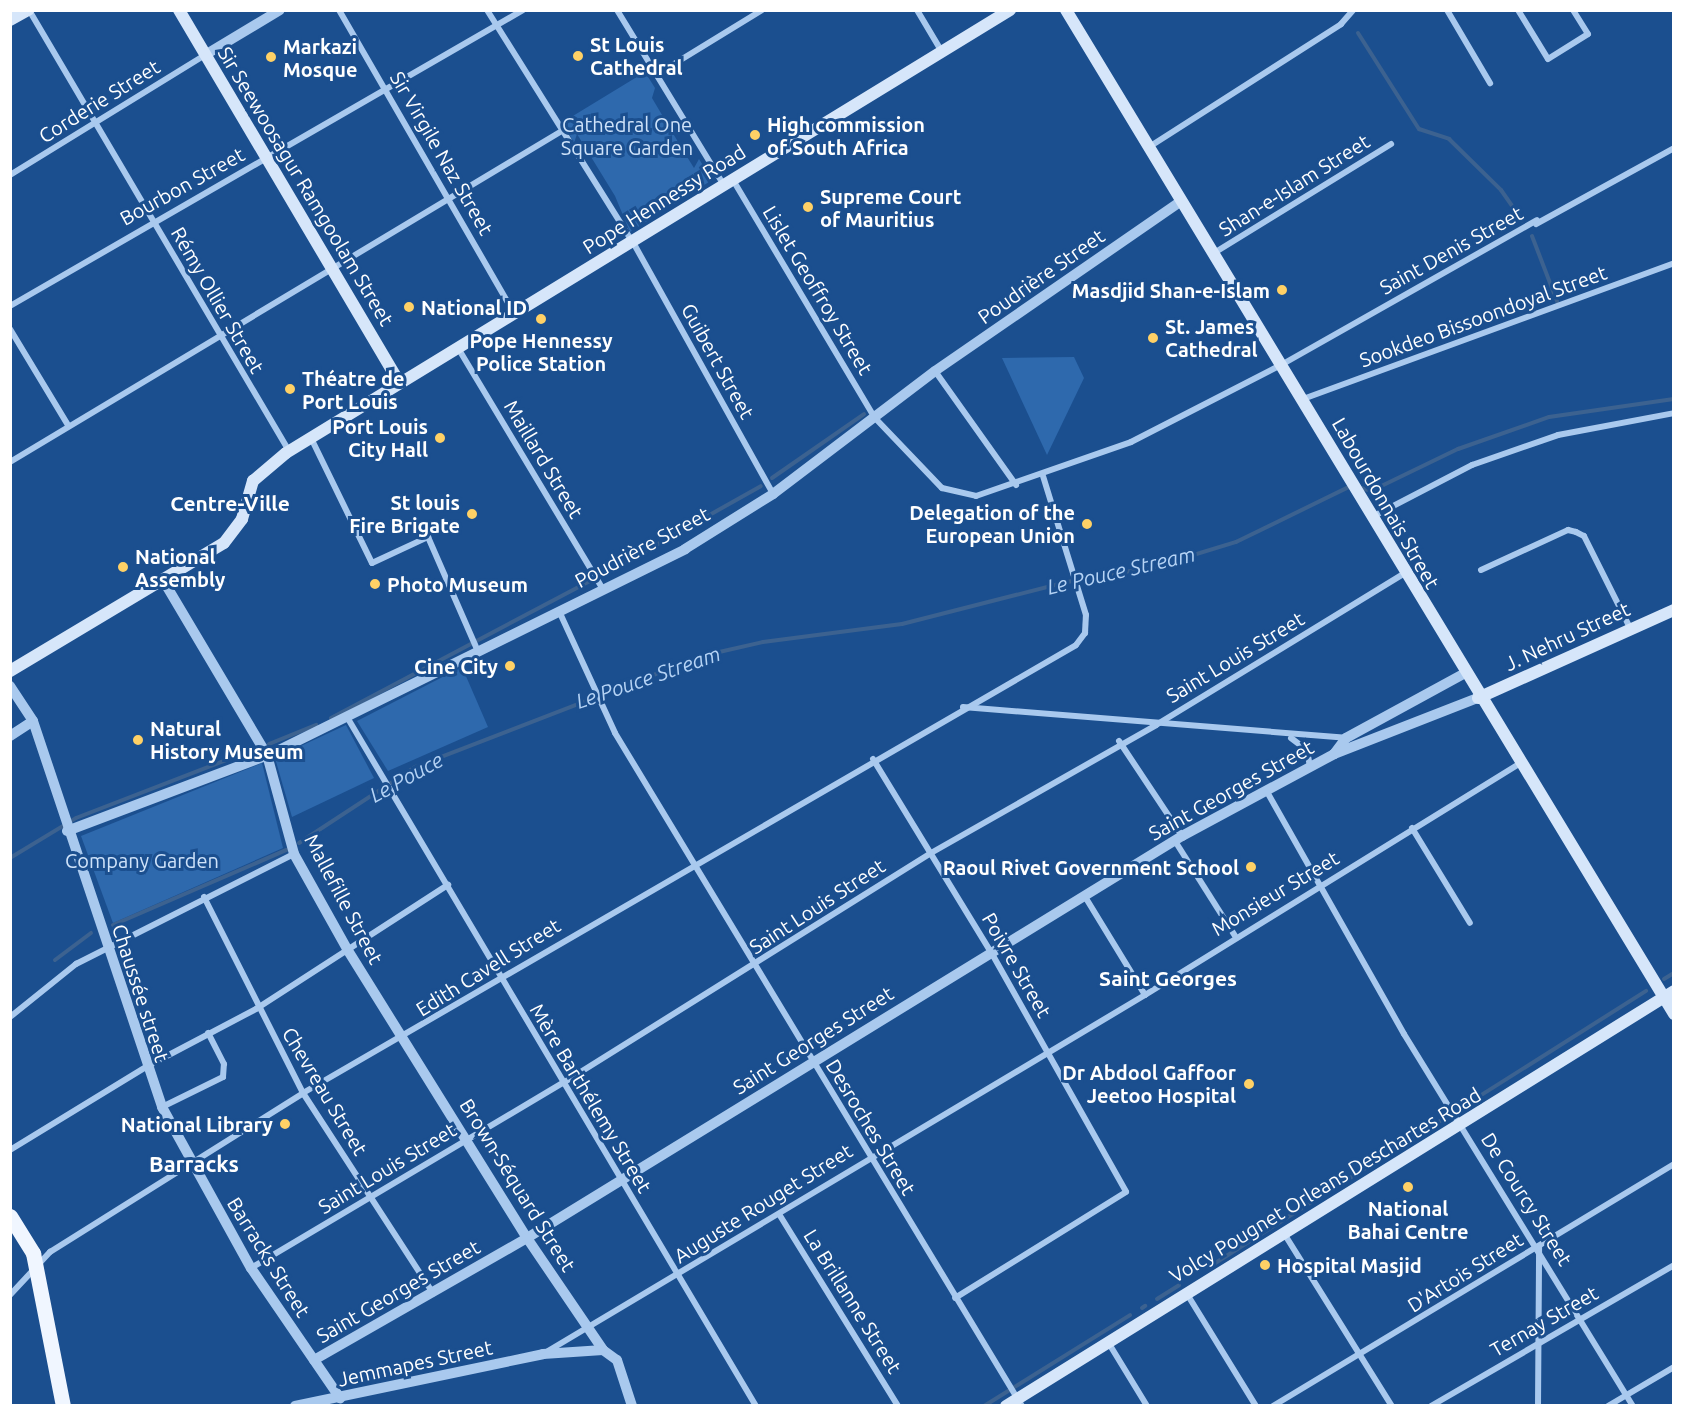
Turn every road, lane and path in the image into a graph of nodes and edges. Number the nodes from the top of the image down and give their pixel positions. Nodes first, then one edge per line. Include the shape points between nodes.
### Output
1 (28, 10) edge
2 (180, 10) edge
3 (280, 10) edge
4 (339, 10) edge
5 (487, 10) edge
6 (523, 10) edge
7 (617, 10) edge
8 (762, 10) edge
9 (917, 10) edge
10 (1010, 10) edge
11 (1066, 10) edge
12 (1447, 10) edge
13 (1518, 10) edge
14 (1573, 10) edge
15 (1352, 11) edge
16 (10, 21) edge
17 (496, 27) junction
18 (942, 52) junction
19 (205, 55) junction
20 (656, 75) junction
21 (1490, 83) dead end
22 (389, 91) junction
23 (95, 123) junction
24 (560, 132) junction
25 (1391, 144) dead end
26 (1149, 147) junction
27 (1674, 148) edge
28 (267, 157) junction
29 (10, 175) edge
30 (728, 183) junction
31 (449, 199) junction
32 (1181, 201) junction
33 (152, 220) junction
34 (634, 244) junction
35 (1214, 253) junction
36 (1674, 263) edge
37 (332, 268) junction
38 (10, 306) edge
39 (514, 313) junction
40 (10, 329) edge
41 (218, 333) junction
42 (457, 346) junction
43 (1286, 362) junction
44 (935, 371) junction
45 (399, 382) junction
46 (1303, 399) junction
47 (1674, 413) edge
48 (875, 418) junction
49 (68, 425) junction
50 (311, 438) junction
51 (289, 451) junction
52 (10, 462) edge
53 (1043, 476) junction
54 (1016, 485) junction
55 (773, 494) junction
56 (1372, 517) junction
57 (1481, 570) dead end
58 (1403, 574) junction
59 (163, 580) junction
60 (603, 589) junction
61 (1674, 610) edge
62 (559, 611) junction
63 (1630, 628) junction
64 (476, 647) junction
65 (10, 671) edge
66 (1465, 673) junction
67 (10, 686) edge
68 (1478, 698) junction
69 (963, 707) junction
70 (1399, 708) junction
71 (347, 717) junction
72 (33, 721) junction
73 (1156, 725) junction
74 (1407, 726) junction
75 (10, 736) edge
76 (1290, 737) junction
77 (1346, 738) junction
78 (1119, 741) junction
79 (1334, 754) junction
80 (267, 755) junction
81 (873, 759) junction
82 (1520, 763) junction
83 (1309, 768) junction
84 (1266, 790) junction
85 (1412, 828) junction
86 (67, 831) junction
87 (1178, 839) junction
88 (931, 853) junction
89 (294, 854) junction
90 (693, 863) junction
91 (448, 885) junction
92 (1317, 887) junction
93 (1084, 895) junction
94 (204, 897) junction
95 (1470, 923) dead end
96 (1235, 936) junction
97 (108, 947) junction
98 (346, 949) junction
99 (991, 952) junction
100 (755, 965) junction
101 (500, 977) junction
102 (1668, 994) edge
103 (1145, 996) junction
104 (256, 1009) junction
105 (1674, 1014) edge
106 (10, 1017) edge
107 (208, 1033) junction
108 (405, 1038) junction
109 (1048, 1052) junction
110 (812, 1062) junction
111 (146, 1067) junction
112 (563, 1083) junction
113 (303, 1093) junction
114 (162, 1107) junction
115 (1461, 1124) junction
116 (467, 1139) junction
117 (10, 1150) edge
118 (870, 1157) junction
119 (192, 1163) junction
120 (1674, 1164) edge
121 (621, 1179) junction
122 (371, 1197) junction
123 (779, 1214) junction
124 (10, 1216) edge
125 (1284, 1235) junction
126 (527, 1238) junction
127 (1539, 1245) junction
128 (37, 1265) junction
129 (1674, 1265) edge
130 (251, 1268) junction
131 (676, 1276) junction
132 (433, 1293) junction
133 (1186, 1293) junction
134 (10, 1295) edge
135 (955, 1298) junction
136 (1581, 1320) junction
137 (589, 1330) junction
138 (1107, 1341) junction
139 (1537, 1344) junction
140 (603, 1350) junction
141 (543, 1354) junction
142 (1360, 1356) junction
143 (314, 1360) junction
144 (1674, 1367) edge
145 (1627, 1395) junction
146 (340, 1398) junction
147 (1015, 1403) edge
148 (63, 1406) edge
149 (295, 1406) edge
150 (632, 1406) edge
151 (756, 1406) edge
152 (898, 1406) edge
153 (1147, 1406) edge
154 (1257, 1406) edge
155 (1273, 1406) edge
156 (1392, 1406) edge
157 (1431, 1406) edge
158 (1538, 1406) edge
159 (1608, 1406) edge
160 (1633, 1406) edge

1 - 16 main road
1 - 23 street, Rémy Ollier Street
2 - 19 main road, Sir Seewoosagur Ramgoolam Street
3 - 19 street
4 - 22 street, Sir Virgile Naz Street
5 - 17 street, Guibert Street
6 - 17 street, Bourbon Street
7 - 20 street, Lislet Geoffroy Street
8 - 20 street
9 - 18 street
10 - 18 main road, Pope Hennessy Road
11 - 26 main road, Labourdonnais Street
12 - 21 street
13 - 14 street via 1548,59 1588,34
15 - 26 street
17 - 22 street, Bourbon Street
17 - 24 street, Guibert Street
18 - 30 main road, Pope Hennessy Road
19 - 23 street, Corderie Street
19 - 28 main road, Sir Seewoosagur Ramgoolam Street
20 - 30 street, Lislet Geoffroy Street
22 - 28 street, Bourbon Street
22 - 31 street, Sir Virgile Naz Street
23 - 29 street, Corderie Street
23 - 33 street, Rémy Ollier Street
24 - 31 street
24 - 34 street, Guibert Street
25 - 35 street, Shan-e-Islam Street
26 - 32 main road, Labourdonnais Street
27 - 43 street, Saint Denis Street
28 - 33 street, Bourbon Street
28 - 37 main road, Sir Seewoosagur Ramgoolam Street
30 - 34 main road, Pope Hennessy Road
30 - 48 street, Lislet Geoffroy Street
31 - 37 street
31 - 39 street, Sir Virgile Naz Street
32 - 35 main road, Labourdonnais Street
32 - 44 street, Poudrière Street
33 - 38 street, Bourbon Street
33 - 41 street, Rémy Ollier Street
34 - 39 main road, Pope Hennessy Road
34 - 55 street, Guibert Street
35 - 43 main road, Labourdonnais Street
36 - 46 street, Sookdeo Bissoondoyal Street
37 - 41 street
37 - 45 main road, Sir Seewoosagur Ramgoolam Street
39 - 42 main road, Pope Hennessy Road
40 - 49 street
41 - 49 street
41 - 51 street, Rémy Ollier Street
42 - 45 main road, Pope Hennessy Road
42 - 60 street, Maillard Street
43 - 43 street, Saint Denis Street via 1517,232 1537,220
43 - 46 main road, Labourdonnais Street
43 - 53 street, Saint Denis Street via 1131,442
44 - 48 street, Poudrière Street
44 - 54 street
45 - 50 main road, Pope Hennessy Road
46 - 56 main road, Labourdonnais Street
47 - 56 street via 1558,435 1472,465
48 - 54 street, Saint Denis Street via 942,488 976,496
48 - 55 street, Poudrière Street
49 - 52 street
50 - 51 main road, Pope Hennessy Road
50 - 64 street via 372,563 428,537
51 - 59 main road, Pope Hennessy Road via 253,482 229,538
53 - 54 street, Saint Denis Street
53 - 69 street, Edith Cavell Street via 1087,624 1082,639
55 - 60 street, Poudrière Street via 685,549
56 - 58 main road, Labourdonnais Street
57 - 63 street via 1568,530 1576,532 1584,536
58 - 66 main road, Labourdonnais Street
58 - 73 street, Saint Louis Street
59 - 65 main road, Pope Hennessy Road
59 - 80 street, Mallefille Street
60 - 62 street, Poudrière Street
61 - 63 main road, J. Nehru Street
62 - 64 street, Poudrière Street
62 - 90 street, Desroches Street via 603,710
63 - 68 main road, J. Nehru Street
64 - 71 street, Poudrière Street
66 - 68 main road, Labourdonnais Street
66 - 70 street, Saint Georges Street
67 - 72 street, Chaussée street
68 - 74 street, Saint Georges Street
68 - 82 main road, Labourdonnais Street
69 - 73 street
69 - 81 street, Edith Cavell Street
70 - 74 street
70 - 77 street, Saint Georges Street
71 - 80 street, Poudrière Street
71 - 91 street, Mère Barthélemy Street
72 - 75 street
72 - 86 street, Chaussée street
73 - 76 street
73 - 78 street, Saint Louis Street
74 - 79 street, Saint Georges Street
76 - 77 street
76 - 83 street via 1307,750
77 - 79 street, Saint Georges Street
78 - 87 street
78 - 88 street, Saint Louis Street
79 - 83 street, Saint Georges Street
80 - 86 street, Poudrière Street
80 - 89 street, Mallefille Street
81 - 88 street, Poivre Street
81 - 90 street, Edith Cavell Street
82 - 85 street, Monsieur Street
82 - 102 main road, Labourdonnais Street
83 - 84 street, Saint Georges Street
84 - 87 street, Saint Georges Street
84 - 92 street, De Courcy Street
85 - 92 street, Monsieur Street
85 - 95 street
86 - 97 street, Chaussée street
87 - 93 street, Saint Georges Street
87 - 96 street
88 - 99 street, Poivre Street
88 - 100 street, Saint Louis Street
89 - 94 street
89 - 98 street, Mallefille Street
90 - 100 street, Desroches Street
90 - 101 street, Edith Cavell Street
91 - 98 street
91 - 101 street, Mère Barthélemy Street
92 - 96 street, Monsieur Street
92 - 115 street, De Courcy Street
93 - 99 street, Saint Georges Street
93 - 103 street
94 - 97 street
94 - 104 street, Chevreau Street
96 - 103 street, Monsieur Street
97 - 106 street via 48,983
97 - 111 street, Chaussée street
98 - 104 street
98 - 108 street, Mallefille Street
99 - 109 street, Poivre Street
99 - 110 street, Saint Georges Street
100 - 110 street, Desroches Street
100 - 112 street, Saint Louis Street
101 - 108 street, Edith Cavell Street
101 - 112 street, Mère Barthélemy Street
102 - 105 main road, Labourdonnais Street
102 - 115 main road, Volcy Pougnet Orleans Deschartes Road
103 - 109 street, Monsieur Street
104 - 107 street
104 - 113 street, Chevreau Street
107 - 111 street
107 - 114 street via 224,1064 223,1077
108 - 113 street, Edith Cavell Street
108 - 116 street, Brown-Séquard Street
109 - 118 street, Auguste Rouget Street
109 - 135 street, Poivre Street via 1126,1192
110 - 118 street, Desroches Street
110 - 121 street, Saint Georges Street
111 - 114 street, Chaussée street
111 - 117 street
112 - 116 street, Saint Louis Street
112 - 121 street, Mère Barthélemy Street
113 - 119 street, Edith Cavell Street
113 - 122 street, Chevreau Street
114 - 119 street, Chaussée street
115 - 125 main road, Volcy Pougnet Orleans Deschartes Road
115 - 127 street, De Courcy Street
116 - 122 street, Saint Louis Street
116 - 126 street, Brown-Séquard Street
118 - 123 street, Auguste Rouget Street
118 - 135 street, Desroches Street
119 - 128 street, Edith Cavell Street
119 - 130 street, Barracks Street
120 - 127 street, D'Artois Street
121 - 126 street, Saint Georges Street
121 - 131 street, Mère Barthélemy Street
122 - 130 street, Saint Louis Street
122 - 132 street, Chevreau Street
123 - 131 street, Auguste Rouget Street
123 - 152 street, La Brillanne Street
124 - 128 main road
125 - 133 main road, Volcy Pougnet Orleans Deschartes Road
125 - 142 street
126 - 132 street, Saint Georges Street
126 - 137 street, Brown-Séquard Street
127 - 136 street, De Courcy Street
127 - 139 street
127 - 142 street, D'Artois Street
128 - 134 street, Edith Cavell Street
128 - 148 main road
129 - 136 street, Ternay Street
130 - 143 street, Barracks Street
131 - 137 street, Auguste Rouget Street
131 - 151 street, Mère Barthélemy Street
132 - 143 street, Saint Georges Street
133 - 138 main road, Volcy Pougnet Orleans Deschartes Road
133 - 154 street
135 - 147 street, Desroches Street via 1008,1381
136 - 139 street, Ternay Street
136 - 145 street, De Courcy Street
137 - 140 street, Brown-Séquard Street
137 - 141 street, Jemmapes Street
138 - 147 main road, Volcy Pougnet Orleans Deschartes Road
138 - 153 street
139 - 157 street, Ternay Street
139 - 158 street
140 - 141 street, Jemmapes Street
140 - 150 street, Brown-Séquard Street via 626,1376
141 - 146 street, Jemmapes Street
142 - 155 street, D'Artois Street
142 - 156 street
143 - 146 street, Barracks Street
144 - 145 street
145 - 159 street
145 - 160 street, De Courcy Street
146 - 149 street, Jemmapes Street

